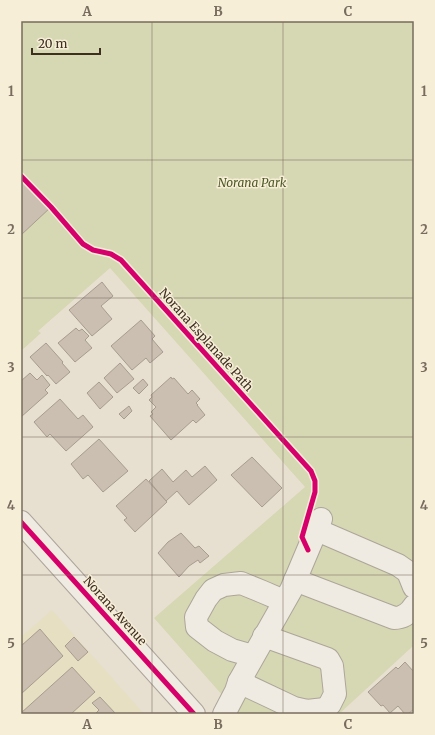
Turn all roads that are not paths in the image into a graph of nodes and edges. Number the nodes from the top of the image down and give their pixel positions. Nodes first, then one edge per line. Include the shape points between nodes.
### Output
1 (21, 522) edge
2 (295, 580) junction
3 (414, 587) edge
4 (284, 601) junction
5 (414, 606) edge
6 (264, 636) junction
7 (253, 656) junction
8 (239, 682) junction
9 (194, 714) edge
10 (224, 714) edge

1 - 9 street, Norana Avenue
2 - 3 street via 319,524 398,565 408,572
2 - 4 street
2 - 5 street via 394,618 400,618 410,612
4 - 6 street
4 - 7 street via 241,583 224,585 213,590 206,599 196,617 197,627 232,650
6 - 7 street
6 - 8 street via 328,659 332,666 334,694 330,704 325,709 307,711 294,708
7 - 8 street
8 - 10 street

